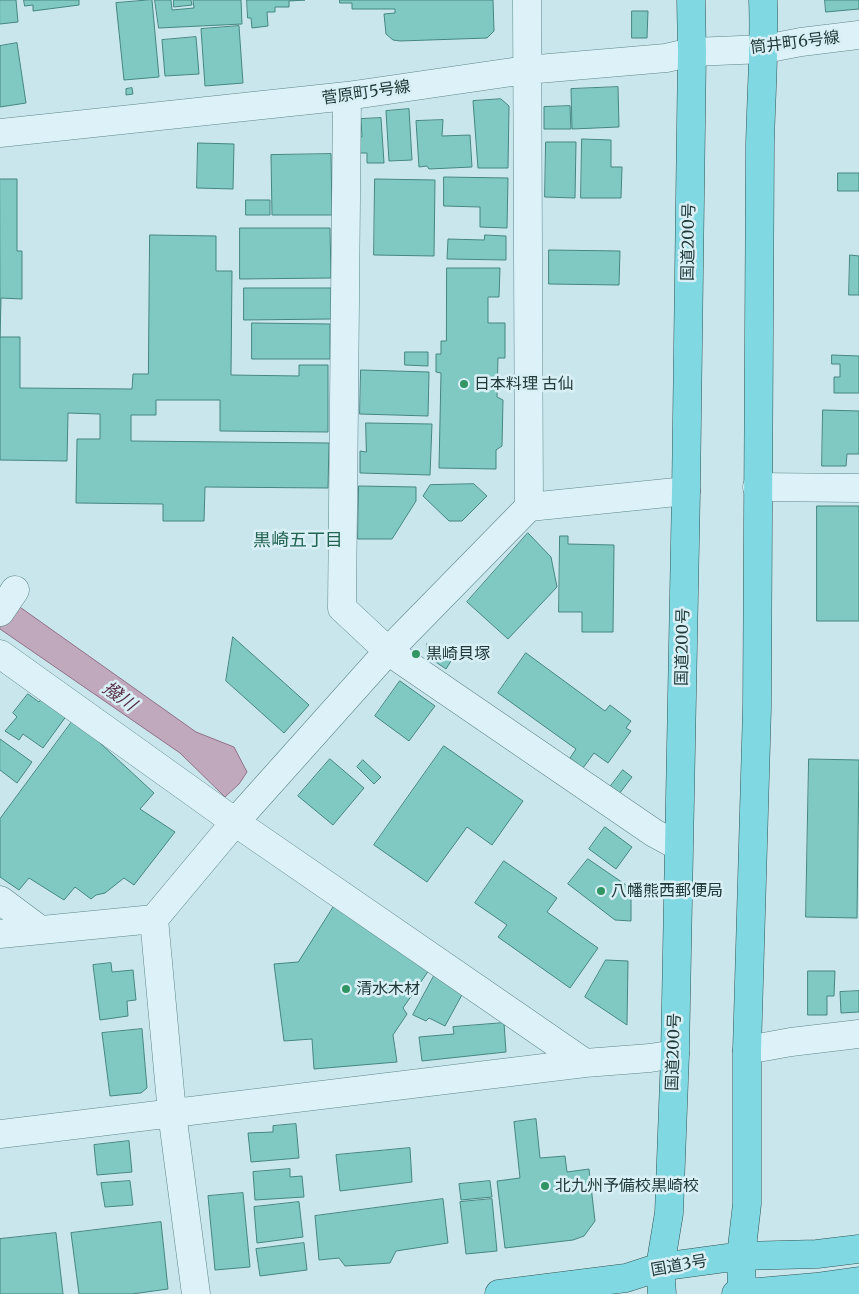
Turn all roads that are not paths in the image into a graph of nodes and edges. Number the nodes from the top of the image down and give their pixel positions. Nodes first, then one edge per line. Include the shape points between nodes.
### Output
1 (527, 0) edge
2 (690, 0) edge
3 (764, 0) edge
4 (859, 36) edge
5 (764, 49) junction
6 (731, 51) joint
7 (692, 52) junction
8 (526, 70) junction
9 (347, 96) junction
10 (0, 133) edge
11 (757, 488) junction
12 (859, 488) edge
13 (686, 491) junction
14 (529, 506) junction
15 (15, 590) dead end
16 (0, 612) edge
17 (388, 651) junction
18 (0, 654) edge
19 (235, 822) junction
20 (678, 846) junction
21 (0, 900) edge
22 (154, 919) junction
23 (39, 929) junction
24 (0, 934) edge
25 (859, 1034) edge
26 (747, 1050) junction
27 (675, 1054) junction
28 (585, 1063) junction
29 (172, 1113) junction
30 (0, 1134) edge
31 (859, 1249) edge
32 (741, 1256) junction
33 (660, 1267) junction
34 (859, 1281) edge
35 (739, 1293) edge
36 (196, 1294) edge
37 (499, 1294) edge
38 (662, 1294) edge

1 - 8 street
2 - 7 highway, 国道200号
3 - 5 highway
4 - 5 street, 筒井町6号線
5 - 6 street, 筒井町6号線
5 - 11 highway
6 - 7 street, 菅原町5号線
7 - 8 street, 菅原町5号線 via 666,58
7 - 13 highway, 国道200号
8 - 9 street, 菅原町5号線
8 - 14 street
9 - 10 street, 菅原町5号線
9 - 17 street via 342,608
11 - 12 street
11 - 26 highway via 757,708
13 - 14 street
13 - 20 highway, 国道200号
14 - 17 street
15 - 16 street
17 - 19 street
17 - 20 street via 654,833
18 - 19 street
19 - 22 street
19 - 28 street
20 - 27 highway, 国道200号
21 - 23 street
22 - 23 street
22 - 29 street
23 - 24 street
25 - 26 street
26 - 32 highway via 747,1204
27 - 28 street
27 - 33 highway, 国道200号 via 669,1213
28 - 29 street
29 - 30 street
29 - 36 street
31 - 32 highway, 国道3号 via 817,1254
32 - 33 highway, 国道3号
32 - 35 highway
33 - 37 highway, 国道3号 via 626,1278
33 - 38 highway, 国道200号
34 - 35 highway

